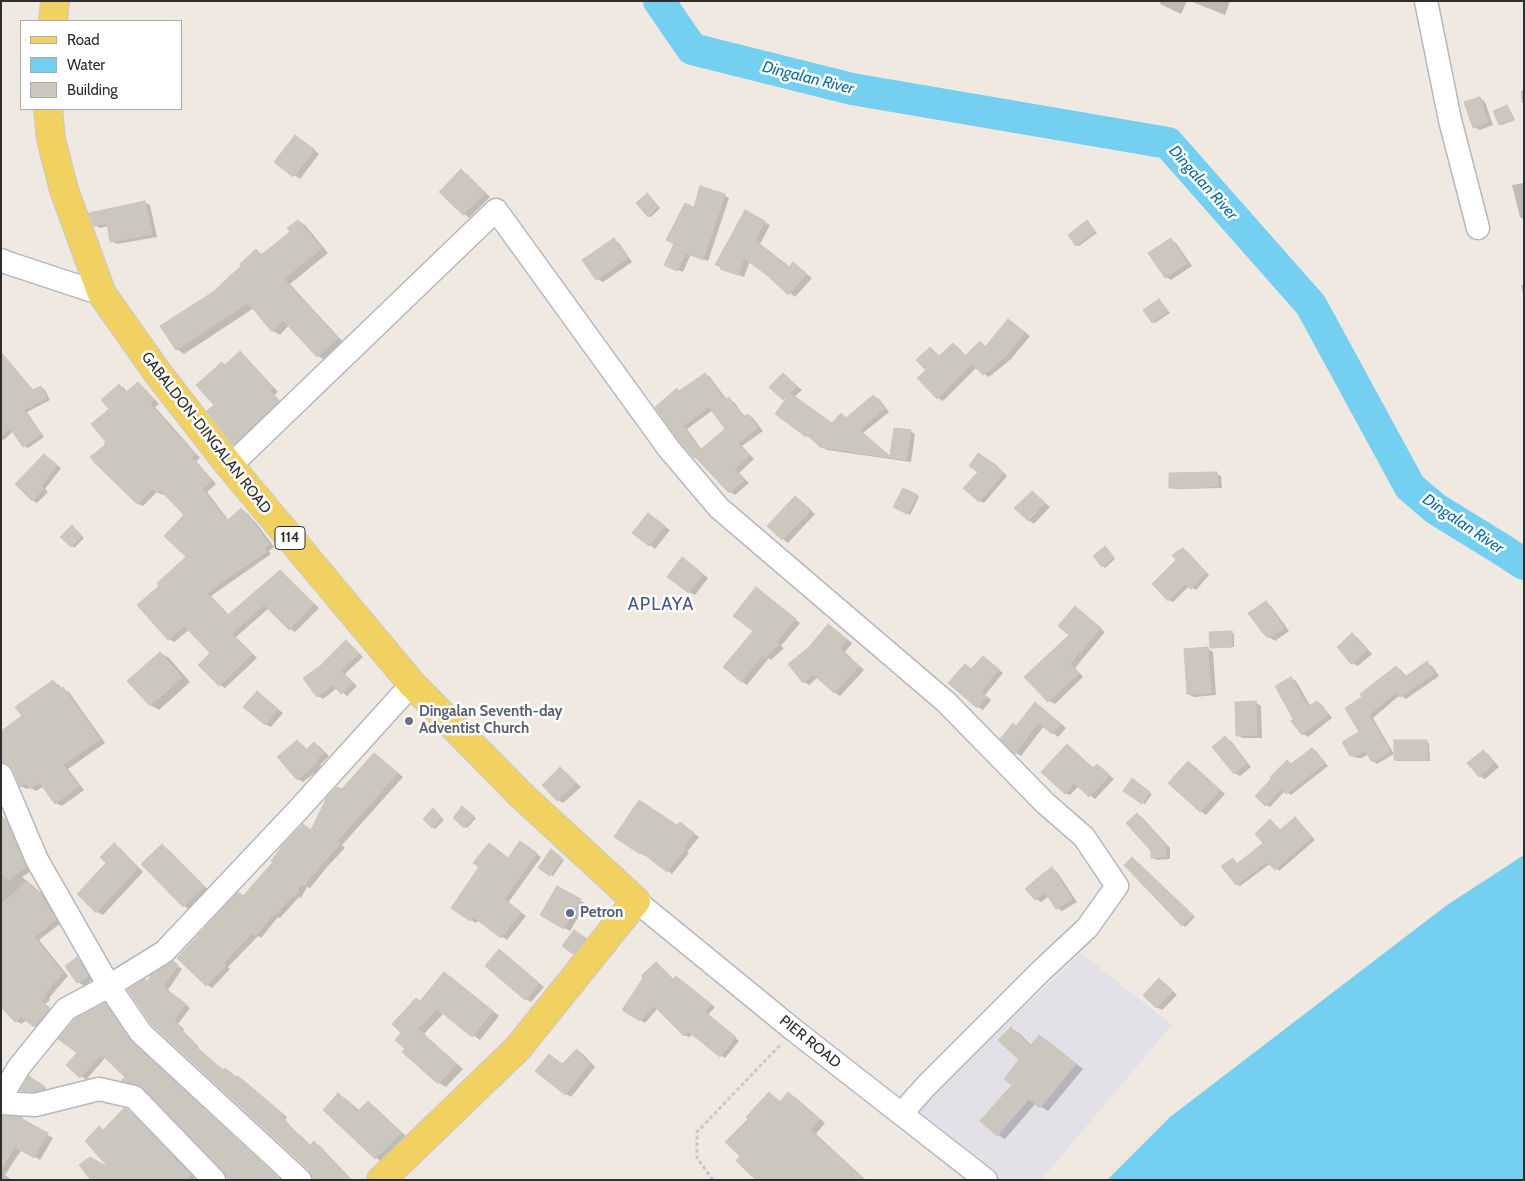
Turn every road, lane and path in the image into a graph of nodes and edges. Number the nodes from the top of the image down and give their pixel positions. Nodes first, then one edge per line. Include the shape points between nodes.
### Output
1 (55, 1) edge
2 (1426, 1) edge
3 (53, 20) edge
4 (48, 110) edge
5 (1478, 228) dead end
6 (1, 260) edge
7 (102, 294) junction
8 (230, 466) junction
9 (412, 684) junction
10 (1, 775) edge
11 (636, 901) junction
12 (109, 986) junction
13 (795, 1030) junction
14 (1, 1097) edge
15 (1, 1102) edge
16 (900, 1114) junction
17 (214, 1180) edge
18 (300, 1180) edge
19 (381, 1180) edge
20 (713, 1180) edge
21 (986, 1180) edge

1 - 3 main road
2 - 5 street via 1450,120
4 - 7 main road, GABALDON-DINGALAN ROAD / 114 via 51,139 64,190
6 - 7 street
7 - 8 main road, GABALDON-DINGALAN ROAD / 114
8 - 9 main road, GABALDON-DINGALAN ROAD / 114
8 - 16 street via 496,210 670,449 719,508 946,702 1084,837 1117,886 1087,928
9 - 11 main road, GABALDON-DINGALAN ROAD / 114 via 521,795
9 - 12 street via 164,952
10 - 12 street via 37,860
11 - 13 street, PIER ROAD
11 - 19 main road via 518,1048
12 - 14 street via 66,1009 19,1067
12 - 18 street via 141,1033
13 - 16 street, PIER ROAD
13 - 20 path via 697,1132 697,1158
15 - 17 street via 35,1105 100,1089 134,1098
16 - 21 street, PIER ROAD

